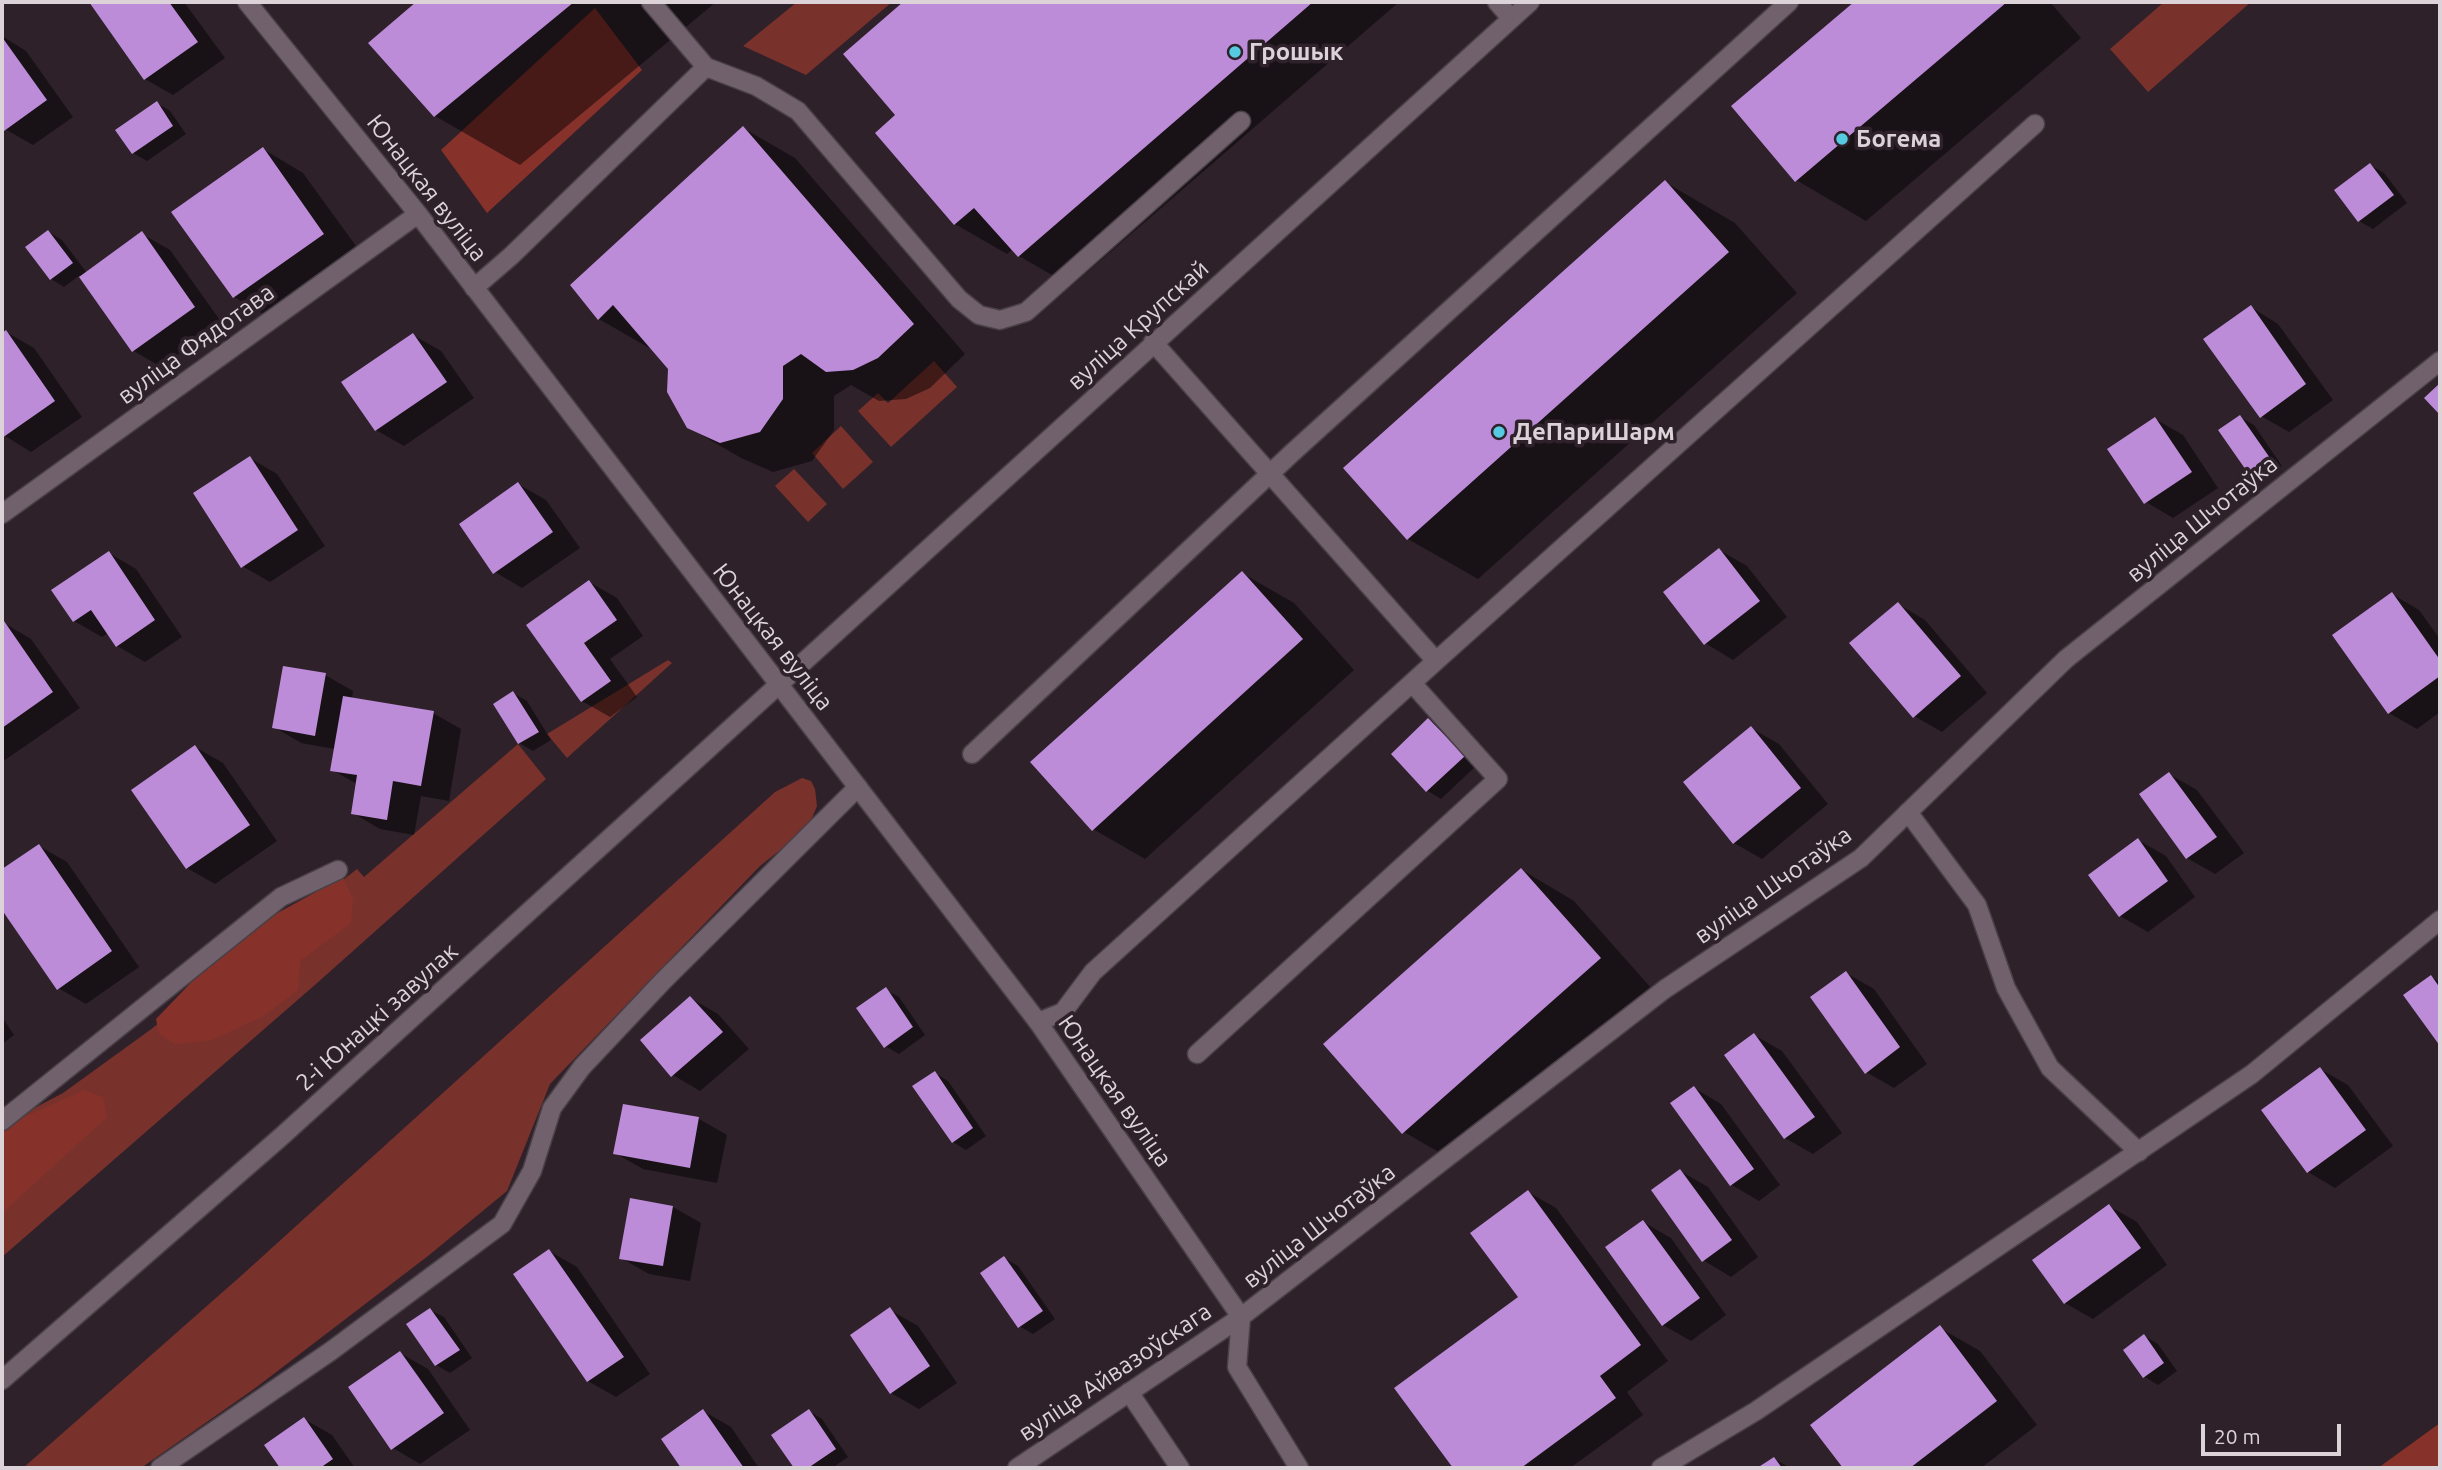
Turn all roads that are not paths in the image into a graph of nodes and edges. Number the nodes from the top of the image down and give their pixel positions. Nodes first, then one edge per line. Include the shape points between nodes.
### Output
1 (247, 2) edge
2 (651, 2) edge
3 (1497, 2) edge
4 (1530, 2) edge
5 (1788, 2) edge
6 (1511, 18) junction
7 (706, 67) junction
8 (1241, 121) dead end
9 (2035, 124) dead end
10 (418, 214) junction
11 (474, 288) junction
12 (1153, 342) junction
13 (2440, 361) edge
14 (1270, 474) junction
15 (2, 514) edge
16 (1436, 661) junction
17 (1412, 683) junction
18 (779, 684) junction
19 (972, 754) dead end
20 (858, 787) junction
21 (1908, 812) junction
22 (338, 870) dead end
23 (2440, 920) edge
24 (1038, 1022) junction
25 (1198, 1054) dead end
26 (2, 1121) edge
27 (2139, 1152) junction
28 (1241, 1317) junction
29 (2, 1380) edge
30 (1129, 1392) junction
31 (160, 1468) edge
32 (1017, 1468) edge
33 (1180, 1468) edge
34 (1298, 1468) edge
35 (1661, 1468) edge

1 - 10 street, Юнацкая вуліца
2 - 7 street
3 - 6 street
4 - 6 street, вуліца Крупскай
5 - 14 street
6 - 12 street, вуліца Крупскай
7 - 8 street via 756,86 798,111 959,299 979,315 1000,320 1026,312
7 - 11 street
9 - 16 street
10 - 11 street, Юнацкая вуліца
10 - 15 street, вуліца Фядотава
11 - 18 street, Юнацкая вуліца
12 - 14 street
12 - 18 street, вуліца Крупскай
13 - 21 street, вуліца Шчотаўка via 2066,659
14 - 16 street
14 - 19 street
16 - 17 street
17 - 24 street via 1093,972 1063,1012
17 - 25 street via 1498,779
18 - 20 street, Юнацкая вуліца
18 - 29 street, 2-і Юнацкі завулак via 282,1136
20 - 24 street, Юнацкая вуліца
20 - 31 street via 582,1067 552,1108 532,1171 502,1224 331,1351
21 - 27 street via 1977,905 2006,988 2049,1068
21 - 28 street, вуліца Шчотаўка via 1861,858 1665,989
22 - 26 street via 281,897
23 - 27 street via 2252,1074
24 - 28 street, Юнацкая вуліца
27 - 35 street via 1756,1411
28 - 30 street, вуліца Айвазоўскага
28 - 34 street via 1237,1367
30 - 32 street, вуліца Айвазоўскага
30 - 33 street

